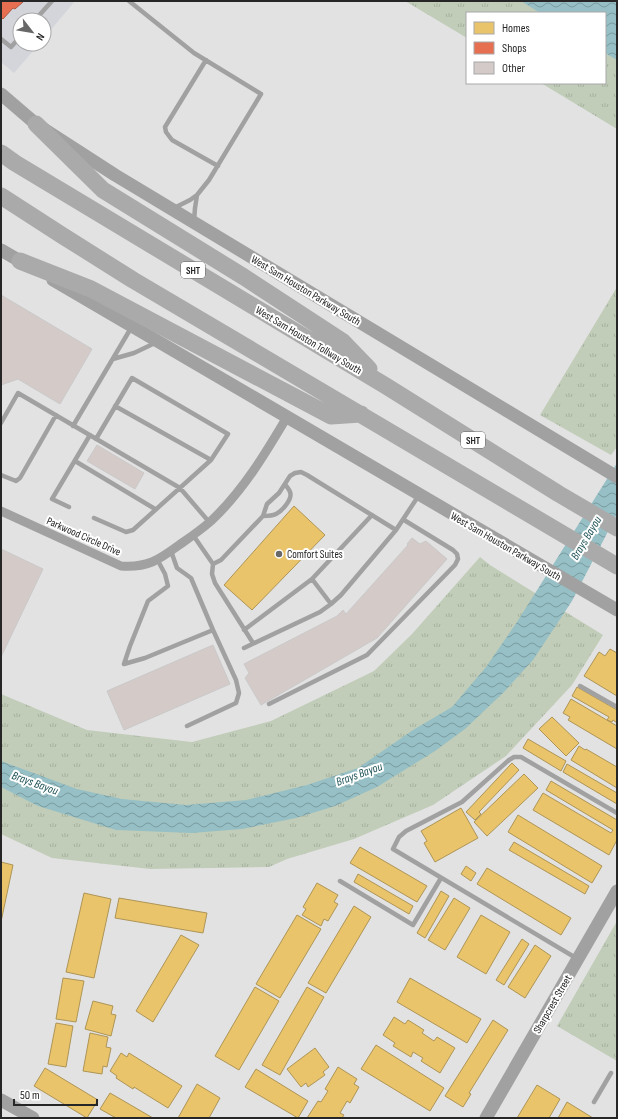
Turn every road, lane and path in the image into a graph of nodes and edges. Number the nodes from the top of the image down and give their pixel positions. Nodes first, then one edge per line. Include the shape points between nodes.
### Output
1 (52, 1) edge
2 (129, 1) edge
3 (42, 12) edge
4 (1, 38) edge
5 (12, 46) edge
6 (206, 60) junction
7 (1, 94) edge
8 (36, 124) junction
9 (1, 153) edge
10 (218, 166) junction
11 (197, 195) junction
12 (1, 196) edge
13 (172, 210) junction
14 (194, 223) junction
15 (1, 250) edge
16 (20, 262) junction
17 (132, 327) junction
18 (157, 342) junction
19 (113, 360) junction
20 (386, 386) junction
21 (115, 406) junction
22 (361, 414) junction
23 (56, 415) junction
24 (287, 417) junction
25 (1, 423) edge
26 (74, 426) junction
27 (90, 435) junction
28 (96, 439) junction
29 (211, 460) junction
30 (75, 461) junction
31 (1, 475) edge
32 (617, 477) edge
33 (285, 484) junction
34 (180, 488) junction
35 (420, 495) junction
36 (68, 507) dead end
37 (155, 509) junction
38 (1, 511) edge
39 (372, 515) junction
40 (263, 516) junction
41 (94, 518) dead end
42 (404, 520) junction
43 (210, 523) junction
44 (617, 528) edge
45 (396, 530) junction
46 (194, 535) junction
47 (171, 551) junction
48 (157, 559) junction
49 (213, 564) junction
50 (616, 566) edge
51 (312, 579) junction
52 (331, 604) junction
53 (617, 610) edge
54 (213, 630) junction
55 (244, 630) junction
56 (253, 643) junction
57 (244, 648) dead end
58 (580, 686) dead end
59 (269, 704) dead end
60 (617, 707) edge
61 (187, 726) dead end
62 (617, 813) edge
63 (441, 878) junction
64 (340, 881) dead end
65 (617, 891) edge
66 (578, 959) junction
67 (611, 1073) dead end
68 (1, 1100) edge
69 (594, 1102) dead end
70 (33, 1118) edge
71 (486, 1118) edge

1 - 3 lane
2 - 6 lane
4 - 5 lane
6 - 10 lane via 165,127 172,140
6 - 10 lane via 261,94
7 - 8 main road, West Sam Houston Parkway South
8 - 13 main road, West Sam Houston Parkway South
8 - 20 highway via 103,190 342,341
9 - 20 highway, West Sam Houston Tollway South / SHT
10 - 11 lane
11 - 13 lane
11 - 14 lane
12 - 22 highway via 98,258
13 - 14 main road, West Sam Houston Parkway South
14 - 32 main road, West Sam Houston Parkway South
15 - 16 main road, West Sam Houston Parkway South
16 - 17 main road, West Sam Houston Parkway South
16 - 22 highway via 91,289 331,416
17 - 18 main road, West Sam Houston Parkway South
17 - 19 lane
18 - 19 lane
18 - 24 main road, West Sam Houston Parkway South
19 - 26 lane
20 - 44 highway, West Sam Houston Tollway South / SHT
21 - 28 lane
21 - 29 lane
21 - 29 lane via 132,378 228,434
22 - 50 highway
23 - 25 lane via 18,393
23 - 26 lane
23 - 31 lane via 20,478 16,481
24 - 35 main road, West Sam Houston Parkway South
24 - 43 street, Parkwood Circle Drive via 240,491
26 - 27 lane
27 - 28 lane
27 - 30 lane
28 - 34 lane
29 - 34 lane
30 - 36 lane via 52,500
30 - 37 lane
33 - 39 lane via 290,476 300,472
33 - 40 lane via 267,504
33 - 40 lane via 291,496 288,502 274,515
34 - 37 lane
34 - 43 lane
35 - 42 lane
35 - 53 main road, West Sam Houston Parkway South
37 - 41 lane via 133,530 126,532
38 - 48 street, Parkwood Circle Drive via 120,566 146,564
39 - 45 lane
39 - 51 lane
40 - 49 lane via 221,560
42 - 45 lane
42 - 59 lane via 453,550 458,559 454,566 367,656
43 - 46 street, Parkwood Circle Drive
45 - 52 lane
46 - 47 street, Parkwood Circle Drive
46 - 49 lane
47 - 48 street, Parkwood Circle Drive
47 - 54 lane via 177,568 191,578
48 - 54 lane via 168,586 148,601 124,664
49 - 55 lane via 212,574 215,583
51 - 52 lane
51 - 55 lane
52 - 56 lane via 320,612
54 - 61 lane via 236,680 239,693 236,703
55 - 56 lane
56 - 57 lane
58 - 60 lane
62 - 63 lane via 521,757 514,757 462,802 399,837 393,849
63 - 64 lane via 413,925
63 - 66 lane
65 - 66 main road, Sharpcrest Street
66 - 71 main road, Sharpcrest Street
67 - 69 lane
68 - 70 main road

